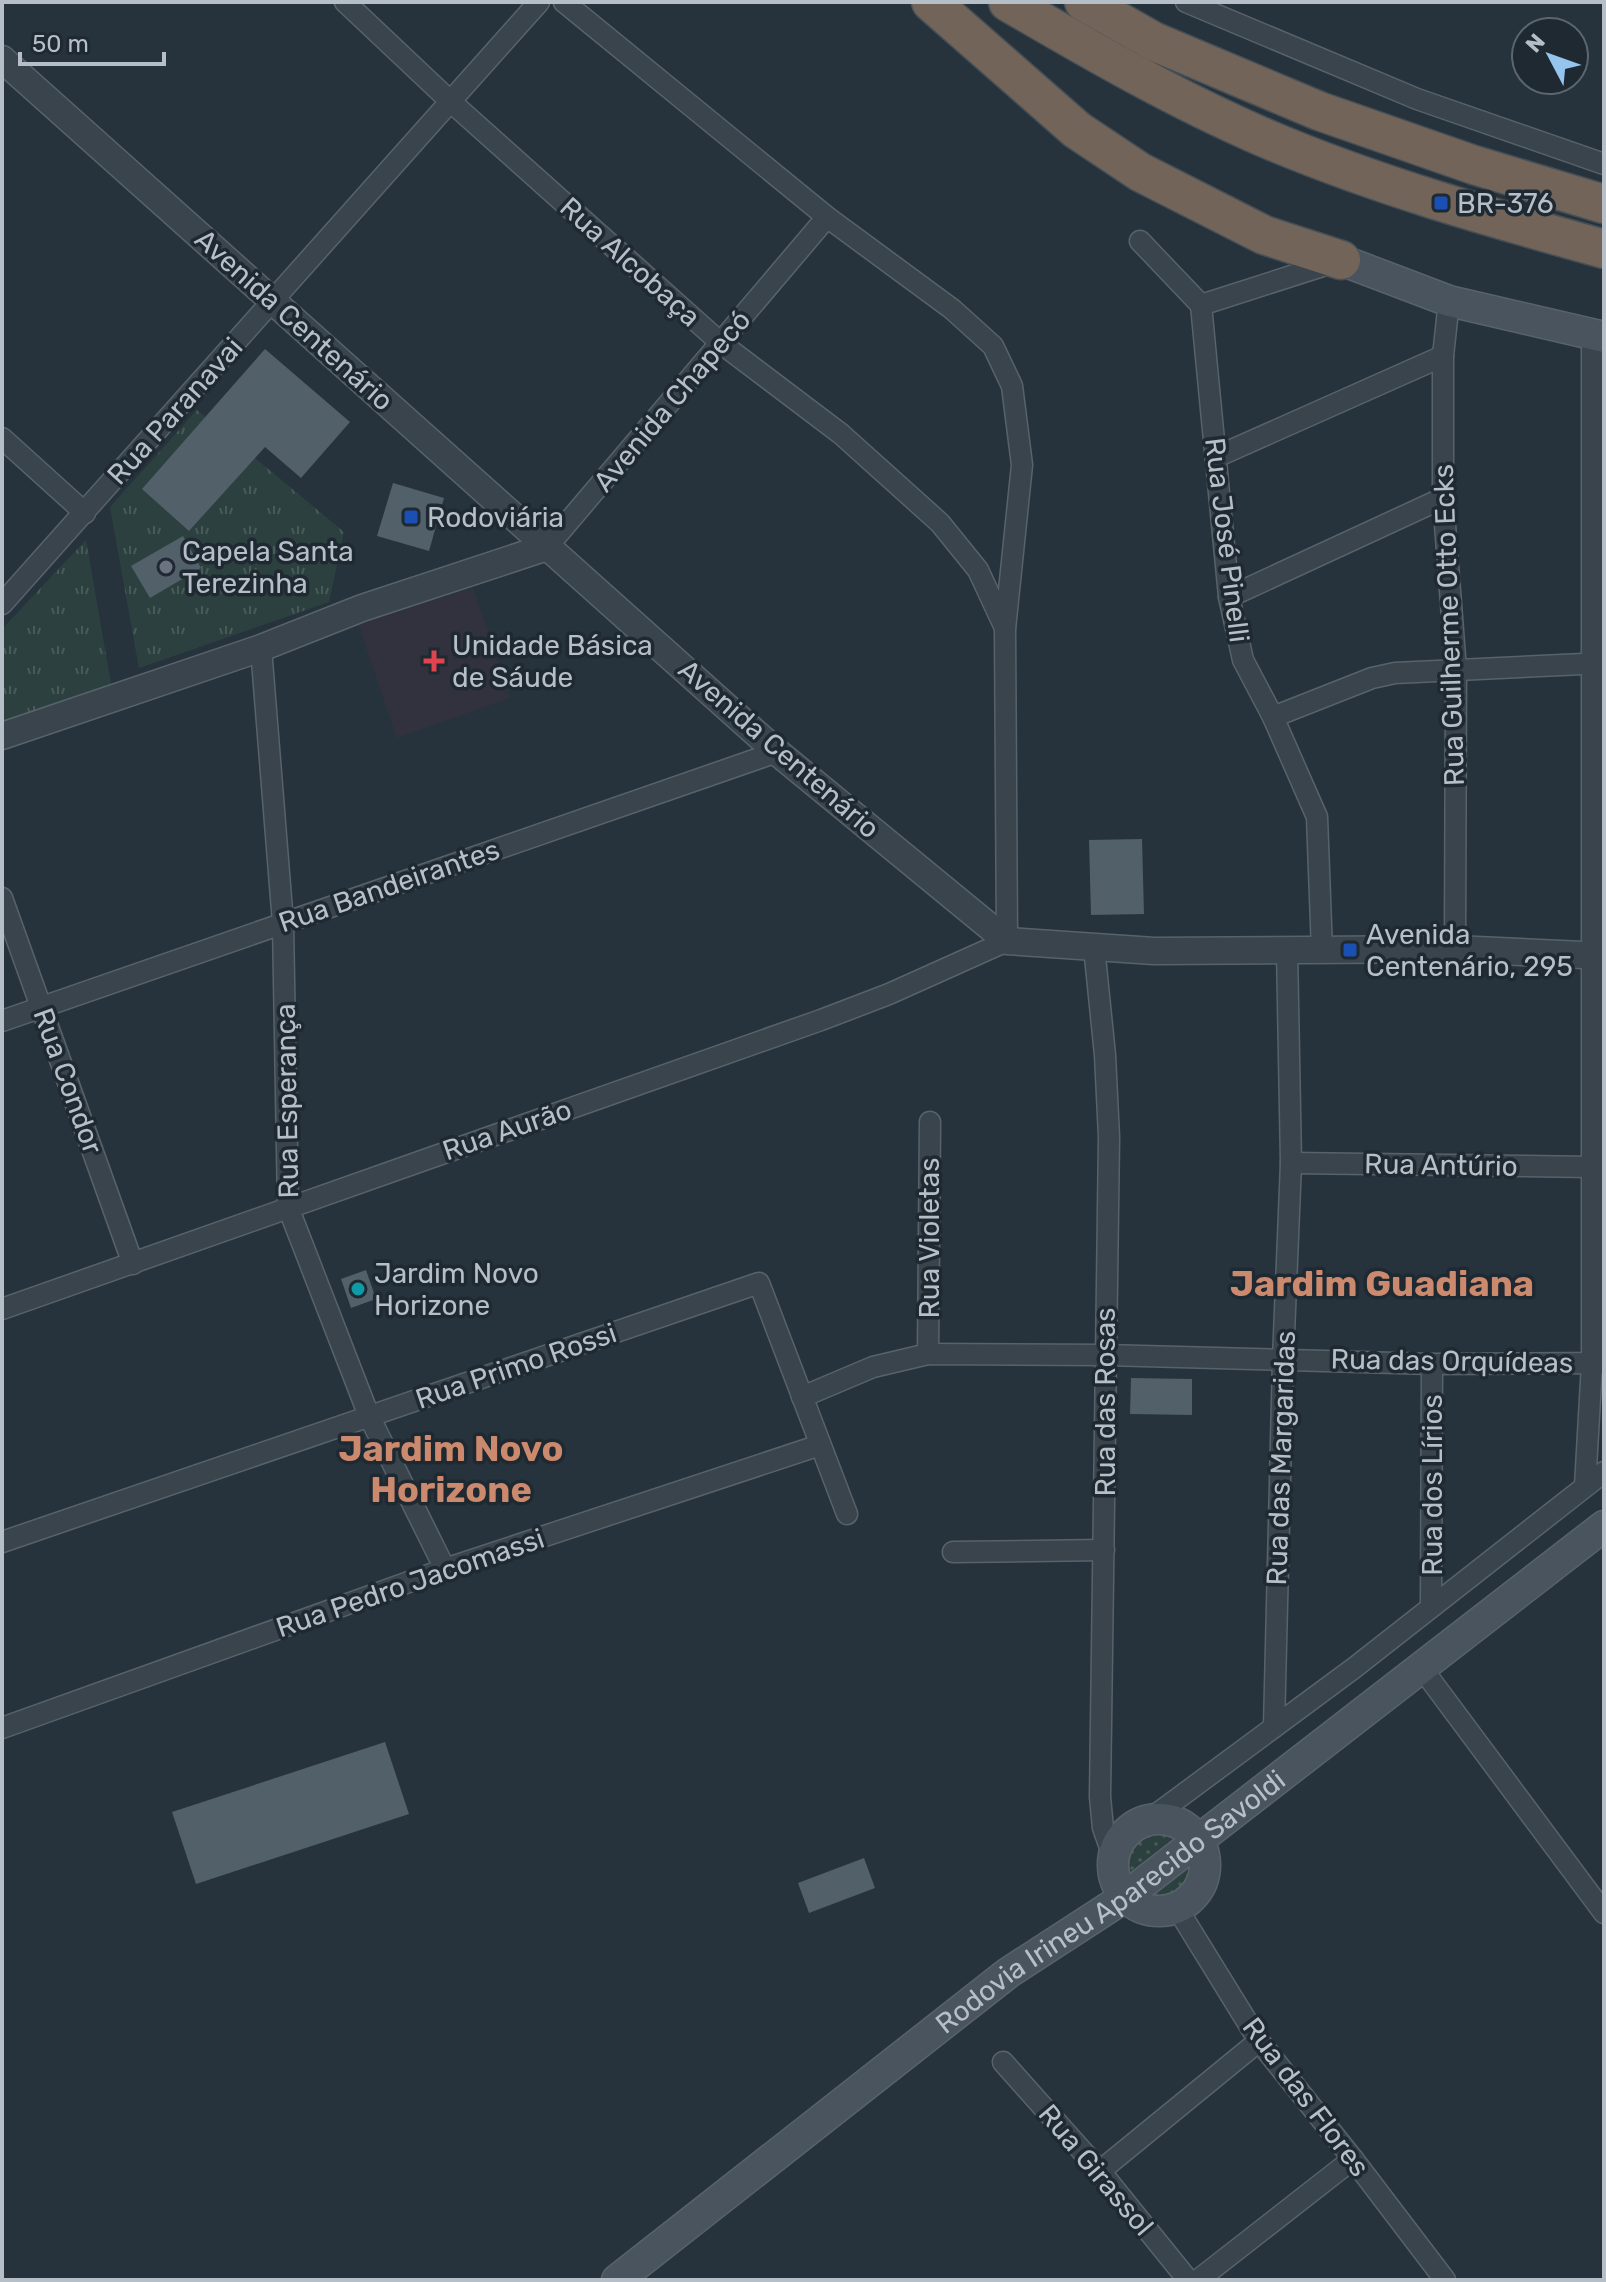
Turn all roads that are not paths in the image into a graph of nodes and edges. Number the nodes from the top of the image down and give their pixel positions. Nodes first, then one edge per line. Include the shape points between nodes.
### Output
1 (345, 2) edge
2 (539, 2) edge
3 (564, 2) edge
4 (931, 2) edge
5 (1008, 2) edge
6 (1084, 2) edge
7 (1186, 2) edge
8 (2, 59) edge
9 (450, 101) junction
10 (1604, 164) edge
11 (1604, 204) edge
12 (827, 217) junction
13 (1140, 241) dead end
14 (1604, 249) edge
15 (1341, 260) junction
16 (274, 301) junction
17 (1449, 301) junction
18 (1201, 305) junction
19 (1598, 336) edge
20 (722, 344) junction
21 (1443, 356) junction
22 (2, 438) edge
23 (1216, 457) junction
24 (1443, 498) junction
25 (85, 513) junction
26 (547, 547) junction
27 (1229, 597) junction
28 (2, 604) edge
29 (1005, 629) junction
30 (261, 648) junction
31 (1598, 663) edge
32 (1456, 670) junction
33 (1273, 717) junction
34 (2, 736) edge
35 (777, 752) junction
36 (2, 898) edge
37 (283, 923) junction
38 (1007, 941) junction
39 (1094, 947) junction
40 (1287, 949) junction
41 (1455, 949) junction
42 (1322, 951) junction
43 (1597, 956) edge
44 (41, 1006) junction
45 (2, 1021) edge
46 (930, 1122) dead end
47 (1291, 1163) junction
48 (1592, 1167) junction
49 (288, 1207) junction
50 (133, 1264) junction
51 (2, 1309) edge
52 (928, 1354) junction
53 (1105, 1355) junction
54 (1283, 1359) junction
55 (1598, 1363) edge
56 (1432, 1364) junction
57 (802, 1397) junction
58 (369, 1416) junction
59 (820, 1445) junction
60 (1604, 1472) edge
61 (1585, 1486) junction
62 (847, 1514) dead end
63 (1604, 1526) edge
64 (2, 1542) edge
65 (1104, 1550) junction
66 (953, 1552) dead end
67 (445, 1569) junction
68 (1431, 1607) junction
69 (1421, 1667) junction
70 (1274, 1727) junction
71 (2, 1728) edge
72 (1150, 1819) junction
73 (1198, 1839) junction
74 (1113, 1856) junction
75 (1125, 1897) junction
76 (1177, 1908) junction
77 (1604, 1913) edge
78 (1259, 2041) junction
79 (1003, 2062) dead end
80 (1353, 2159) junction
81 (1100, 2171) junction
82 (1441, 2279) edge
83 (617, 2280) edge
84 (1188, 2280) edge
85 (1198, 2280) edge

1 - 9 street, Rua Alcobaça
2 - 9 street, Rua Paranavai
3 - 12 street
4 - 15 highway via 1077,130 1140,172 1264,235
5 - 14 highway via 1141,79 1264,138 1449,206
6 - 11 highway via 1155,42 1319,111
7 - 10 street via 1417,99
8 - 16 street, Avenida Centenário
9 - 16 street, Rua Paranavai
9 - 20 street, Rua Alcobaça
12 - 20 street, Avenida Chapecó
12 - 29 street via 952,309 993,346 1012,386 1022,465
13 - 18 street
15 - 17 main road
15 - 18 street
16 - 25 street, Rua Paranavai
16 - 26 street, Avenida Centenário
17 - 19 main road
17 - 21 street, Rua Guilherme Otto Ecks
18 - 23 street, Rua José Pinelli
19 - 31 street
20 - 26 street, Avenida Chapecó
20 - 29 street, Rua Alcobaça via 841,434 940,523 978,570
21 - 23 street
21 - 24 street, Rua Guilherme Otto Ecks
22 - 25 street
23 - 27 street, Rua José Pinelli
24 - 27 street
24 - 32 street, Rua Guilherme Otto Ecks
25 - 28 street, Rua Paranavai
26 - 30 street via 362,608
26 - 35 street, Avenida Centenário
27 - 33 street, Rua José Pinelli via 1243,660
29 - 38 street
30 - 34 street
30 - 37 street, Rua Esperança
31 - 32 street
31 - 43 street
32 - 33 street via 1372,678
32 - 41 street, Rua Guilherme Otto Ecks
33 - 42 street, Rua José Pinelli via 1317,817
35 - 37 street, Rua Bandeirantes
35 - 38 street, Avenida Centenário
36 - 44 street, Rua Condor
37 - 44 street, Rua Bandeirantes
37 - 49 street, Rua Esperança
38 - 39 street
38 - 49 street, Rua Aurão via 821,1020
39 - 40 street
39 - 53 street, Rua das Rosas via 1109,1137
40 - 42 street
40 - 47 street, Rua das Margaridas
41 - 42 street
41 - 43 street
43 - 48 street
44 - 45 street, Rua Bandeirantes
44 - 50 street, Rua Condor
46 - 52 street, Rua Violetas
47 - 48 street, Rua Antúrio
47 - 54 street, Rua das Margaridas
48 - 55 street
49 - 50 street, Rua Aurão
49 - 58 street, Rua Esperança
50 - 51 street, Rua Aurão
52 - 53 street, Rua das Orquídeas
52 - 57 street, Rua das Orquídeas via 873,1367
53 - 54 street, Rua das Orquídeas
53 - 65 street, Rua das Rosas
54 - 56 street, Rua das Orquídeas
54 - 70 street, Rua das Margaridas
55 - 56 street, Rua das Orquídeas
55 - 61 street
56 - 68 street, Rua dos Lírios
57 - 58 street, Rua Primo Rossi via 759,1283
57 - 59 street
58 - 64 street, Rua Primo Rossi
58 - 67 street, Rua Esperança
59 - 62 street
59 - 67 street, Rua Pedro Jacomassi
60 - 61 street
61 - 68 street
63 - 69 main road, Rodovia Irineu Aparecido Savoldi
65 - 66 street
65 - 74 street, Rua das Rosas via 1100,1797
67 - 71 street, Rua Pedro Jacomassi
68 - 70 street
69 - 73 main road, Rodovia Irineu Aparecido Savoldi
69 - 77 street
70 - 72 street
72 - 73 main road via 1177,1822
72 - 74 main road via 1126,1832
73 - 75 main road, Rodovia Irineu Aparecido Savoldi
73 - 76 main road via 1204,1854 1203,1878 1191,1899
74 - 75 main road via 1116,1885
75 - 76 main road via 1149,1911
75 - 83 main road, Rodovia Irineu Aparecido Savoldi via 1008,1973
76 - 78 street, Rua das Flores
78 - 80 street, Rua das Flores
78 - 81 street
79 - 81 street, Rua Girassol
80 - 82 street, Rua das Flores
80 - 85 street
81 - 84 street, Rua Girassol

